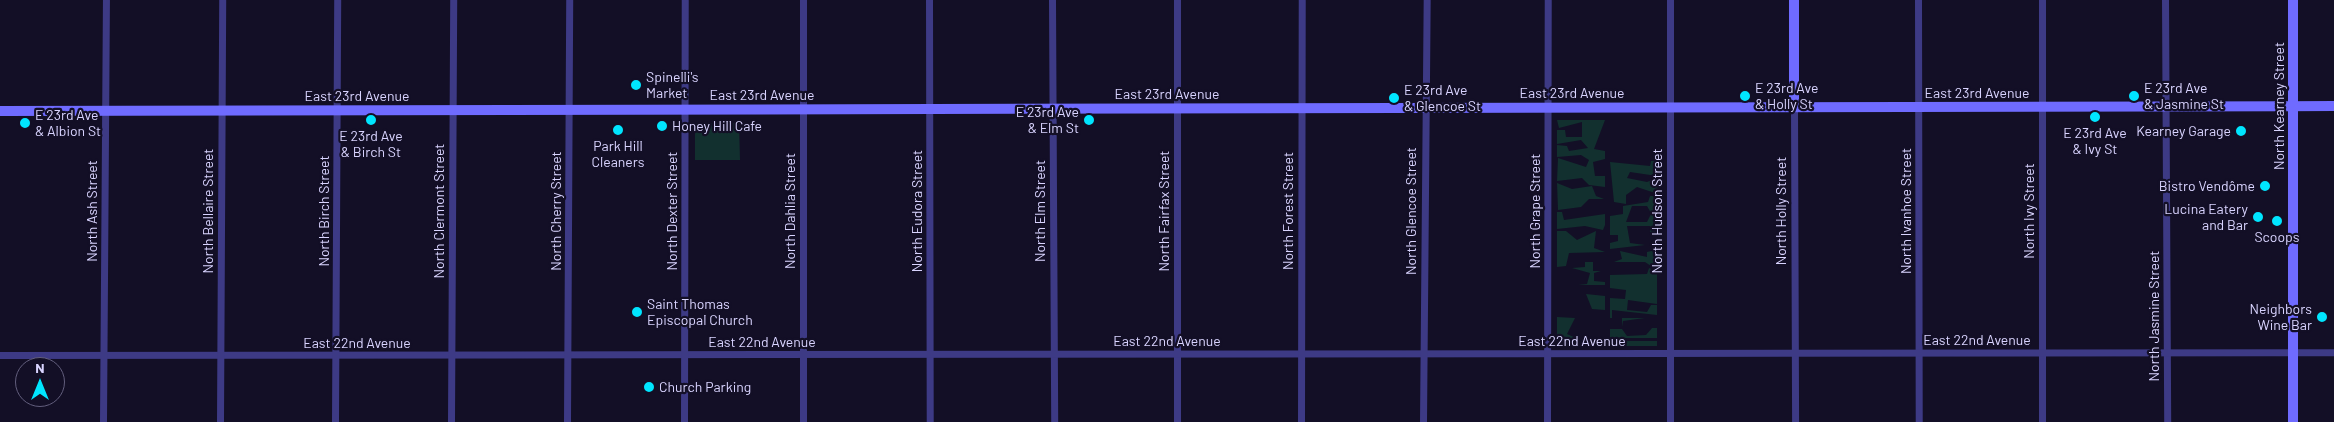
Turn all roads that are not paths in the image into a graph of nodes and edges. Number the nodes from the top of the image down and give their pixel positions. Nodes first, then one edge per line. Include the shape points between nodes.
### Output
1 (106, 0) edge
2 (222, 0) edge
3 (337, 0) edge
4 (453, 0) edge
5 (569, 0) edge
6 (685, 0) edge
7 (804, 0) edge
8 (929, 0) edge
9 (1052, 0) edge
10 (1177, 0) edge
11 (1302, 0) edge
12 (1427, 0) edge
13 (1548, 0) edge
14 (1670, 0) edge
15 (1794, 0) edge
16 (1918, 0) edge
17 (2042, 0) edge
18 (2165, 0) edge
19 (2293, 0) edge
20 (1918, 106) junction
21 (2042, 106) junction
22 (2165, 106) junction
23 (2292, 106) junction
24 (2334, 106) edge
25 (1547, 107) junction
26 (1669, 107) junction
27 (1794, 107) junction
28 (1176, 108) junction
29 (1300, 108) junction
30 (1424, 108) junction
31 (685, 109) junction
32 (803, 109) junction
33 (929, 109) junction
34 (1052, 109) junction
35 (336, 110) junction
36 (452, 110) junction
37 (569, 110) junction
38 (104, 111) junction
39 (221, 111) junction
40 (0, 112) edge
41 (1795, 352) junction
42 (1919, 352) junction
43 (2042, 352) junction
44 (2167, 352) junction
45 (2293, 352) junction
46 (2334, 352) edge
47 (1177, 353) junction
48 (1302, 353) junction
49 (1423, 353) junction
50 (1547, 353) junction
51 (1669, 353) junction
52 (684, 354) junction
53 (803, 354) junction
54 (930, 354) junction
55 (1054, 354) junction
56 (0, 355) edge
57 (103, 355) junction
58 (219, 355) junction
59 (336, 355) junction
60 (451, 355) junction
61 (568, 355) junction
62 (103, 422) edge
63 (220, 422) edge
64 (335, 422) edge
65 (451, 422) edge
66 (567, 422) edge
67 (684, 422) edge
68 (803, 422) edge
69 (930, 422) edge
70 (1054, 422) edge
71 (1177, 422) edge
72 (1301, 422) edge
73 (1424, 422) edge
74 (1547, 422) edge
75 (1670, 422) edge
76 (1795, 422) edge
77 (1919, 422) edge
78 (2042, 422) edge
79 (2167, 422) edge
80 (2293, 422) edge

1 - 38 street, North Ash Street
2 - 39 street, North Bellaire Street
3 - 35 street, North Birch Street
4 - 36 street, North Clermont Street
5 - 37 street, North Cherry Street
6 - 31 street, North Dexter Street
7 - 32 street, North Dahlia Street
8 - 33 street, North Eudora Street
9 - 34 street, North Elm Street
10 - 28 street, North Fairfax Street
11 - 29 street, North Forest Street
12 - 30 street, North Glencoe Street
13 - 25 street, North Grape Street
14 - 26 street, North Hudson Street
15 - 27 street, North Holly Street
16 - 20 street, North Ivanhoe Street
17 - 21 street, North Ivy Street
18 - 22 street, North Jasmine Street
19 - 23 street, North Kearney Street
20 - 21 street, East 23rd Avenue
20 - 27 street, East 23rd Avenue
20 - 42 street, North Ivanhoe Street
21 - 22 street, East 23rd Avenue
21 - 43 street, North Ivy Street
22 - 23 street, East 23rd Avenue
22 - 44 street, North Jasmine Street
23 - 24 street, East 23rd Avenue
23 - 45 street, North Kearney Street
25 - 26 street, East 23rd Avenue
25 - 30 street, East 23rd Avenue
25 - 50 street, North Grape Street
26 - 27 street, East 23rd Avenue
26 - 51 street, North Hudson Street
27 - 41 street, North Holly Street
28 - 29 street, East 23rd Avenue
28 - 34 street, East 23rd Avenue
28 - 47 street, North Fairfax Street
29 - 30 street, East 23rd Avenue
29 - 48 street, North Forest Street
30 - 49 street, North Glencoe Street
31 - 32 street, East 23rd Avenue
31 - 37 street, East 23rd Avenue
31 - 52 street, North Dexter Street
32 - 33 street, East 23rd Avenue
32 - 53 street, North Dahlia Street
33 - 34 street, East 23rd Avenue
33 - 54 street, North Eudora Street
34 - 55 street, North Elm Street
35 - 36 street, East 23rd Avenue
35 - 39 street, East 23rd Avenue
35 - 59 street, North Birch Street
36 - 37 street, East 23rd Avenue
36 - 60 street, North Clermont Street
37 - 61 street, North Cherry Street
38 - 39 street, East 23rd Avenue
38 - 40 street, East 23rd Avenue
38 - 57 street, North Ash Street
39 - 58 street, North Bellaire Street
41 - 42 street, East 22nd Avenue
41 - 51 street, East 22nd Avenue
41 - 76 street, North Holly Street
42 - 43 street, East 22nd Avenue
42 - 77 street, North Ivanhoe Street
43 - 44 street, East 22nd Avenue
43 - 78 street, North Ivy Street
44 - 45 street, East 22nd Avenue
44 - 79 street, North Jasmine Street
45 - 46 street, East 22nd Avenue
45 - 80 street, North Kearney Street
47 - 48 street, East 22nd Avenue
47 - 55 street, East 22nd Avenue
47 - 71 street, North Fairfax Street
48 - 49 street, East 22nd Avenue
48 - 72 street, North Forest Street
49 - 50 street, East 22nd Avenue
49 - 73 street, North Glencoe Street
50 - 51 street, East 22nd Avenue
50 - 74 street, North Grape Street
51 - 75 street, North Hudson Street
52 - 53 street, East 22nd Avenue
52 - 61 street, East 22nd Avenue
52 - 67 street, North Dexter Street
53 - 54 street, East 22nd Avenue
53 - 68 street, North Dahlia Street
54 - 55 street, East 22nd Avenue
54 - 69 street, North Eudora Street
55 - 70 street, North Elm Street
56 - 57 street, East 22nd Avenue
57 - 58 street, East 22nd Avenue
57 - 62 street, North Ash Street
58 - 59 street, East 22nd Avenue
58 - 63 street, North Bellaire Street
59 - 60 street, East 22nd Avenue
59 - 64 street, North Birch Street
60 - 61 street, East 22nd Avenue
60 - 65 street, North Clermont Street
61 - 66 street, North Cherry Street

